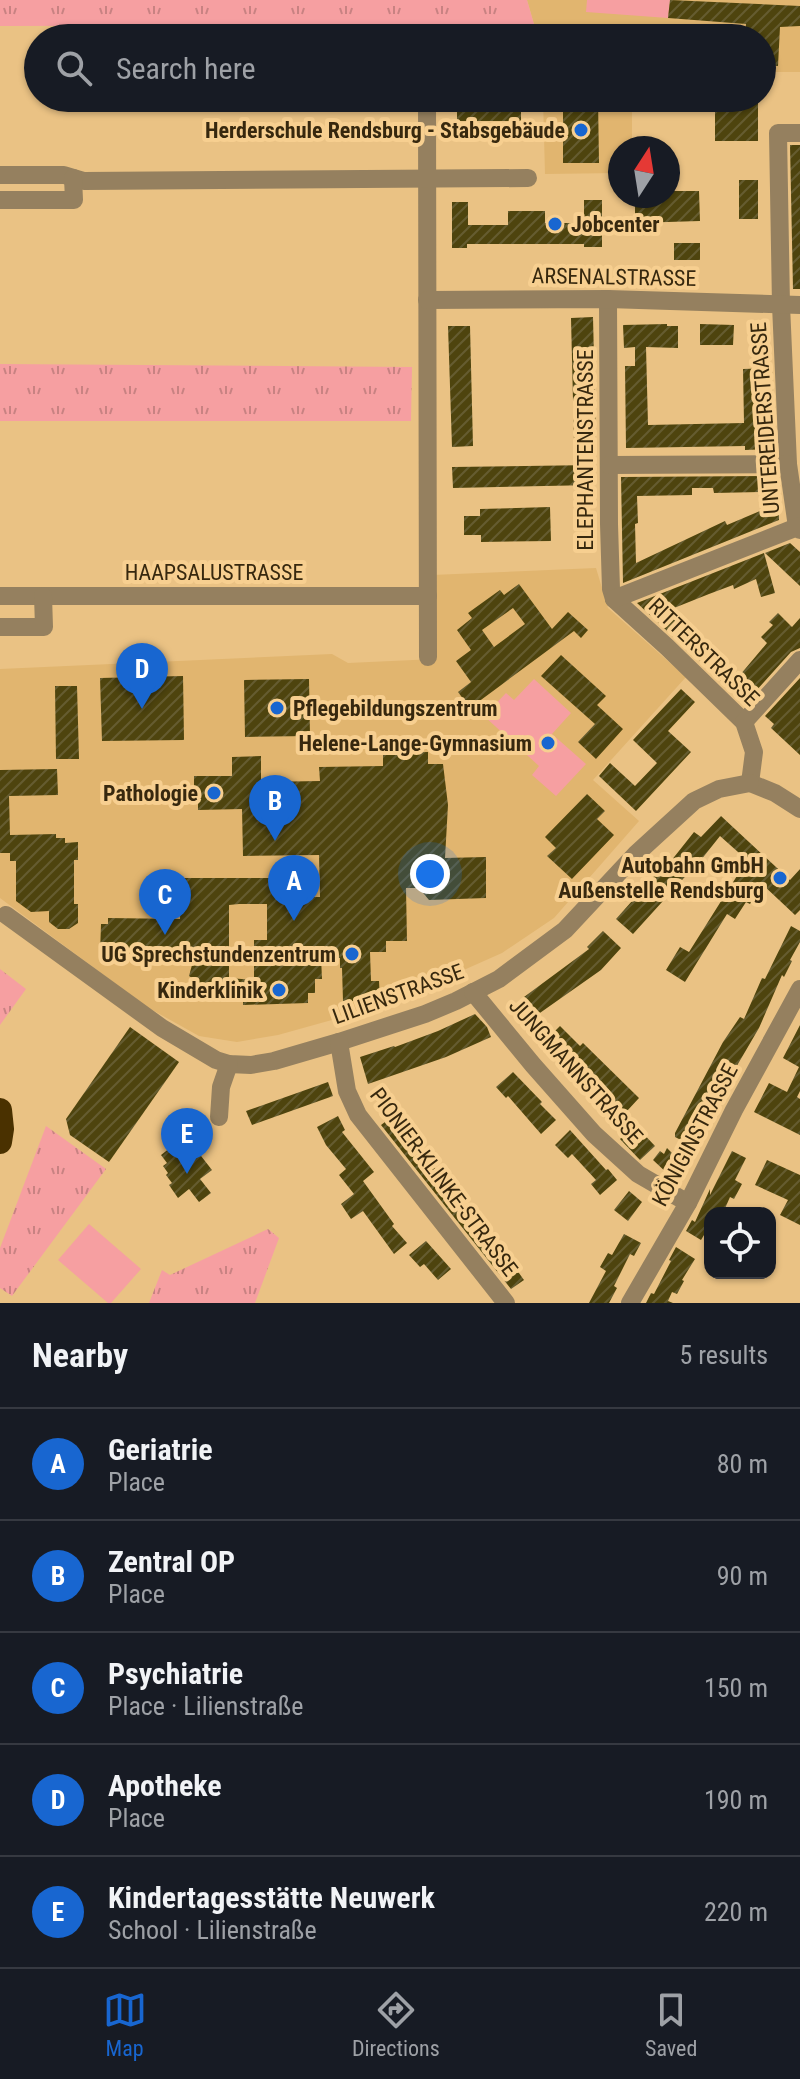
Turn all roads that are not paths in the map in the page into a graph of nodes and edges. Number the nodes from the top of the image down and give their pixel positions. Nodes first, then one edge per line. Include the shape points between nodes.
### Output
1 (427, 112) edge
2 (800, 133) edge
3 (0, 175) edge
4 (73, 178) junction
5 (427, 178) junction
6 (528, 178) dead end
7 (0, 200) edge
8 (608, 299) junction
9 (427, 300) junction
10 (781, 305) junction
11 (800, 305) edge
12 (788, 464) junction
13 (609, 465) junction
14 (799, 528) edge
15 (0, 596) edge
16 (43, 596) junction
17 (428, 596) junction
18 (614, 599) junction
19 (0, 627) edge
20 (428, 657) dead end
21 (800, 660) edge
22 (744, 722) junction
23 (750, 783) junction
24 (800, 809) edge
25 (6, 915) dead end
26 (800, 989) edge
27 (473, 992) junction
28 (795, 1009) edge
29 (339, 1042) junction
30 (229, 1064) junction
31 (0, 1110) edge
32 (219, 1117) dead end
33 (0, 1142) edge
34 (688, 1203) junction
35 (506, 1303) edge
36 (630, 1303) edge

1 - 5 street
2 - 10 street, UNTEREIDERSTRASSE via 778,133
3 - 4 street
4 - 5 street
4 - 7 street via 74,200
5 - 6 street
5 - 9 street
8 - 9 street, ARSENALSTRASSE
8 - 10 street, ARSENALSTRASSE
8 - 13 street, ELEPHANTENSTRASSE
9 - 17 street
10 - 11 street, ARSENALSTRASSE
10 - 12 street, UNTEREIDERSTRASSE
12 - 13 street
12 - 14 street, UNTEREIDERSTRASSE
13 - 18 street, ELEPHANTENSTRASSE
14 - 18 street
15 - 16 street, HAAPSALUSTRASSE
16 - 17 street, HAAPSALUSTRASSE
16 - 19 street via 44,627
17 - 20 street
18 - 22 street, RITTERSTRASSE
21 - 22 street
22 - 23 street, RITTERSTRASSE via 754,752
23 - 24 street
23 - 27 street, LILIENSTRASSE via 694,801 565,930 503,977
25 - 30 street, LILIENSTRASSE via 162,1028
26 - 28 street, KÖNIGINSTRASSE
27 - 29 street, LILIENSTRASSE
27 - 34 street, JUNGMANNSTRASSE via 594,1134 638,1174
28 - 34 street, KÖNIGINSTRASSE
29 - 30 street, LILIENSTRASSE via 274,1061
29 - 35 street, PIONIER-KLINKE-STRASSE via 347,1091 358,1115
30 - 32 street
31 - 33 highway
34 - 36 street, KÖNIGINSTRASSE

